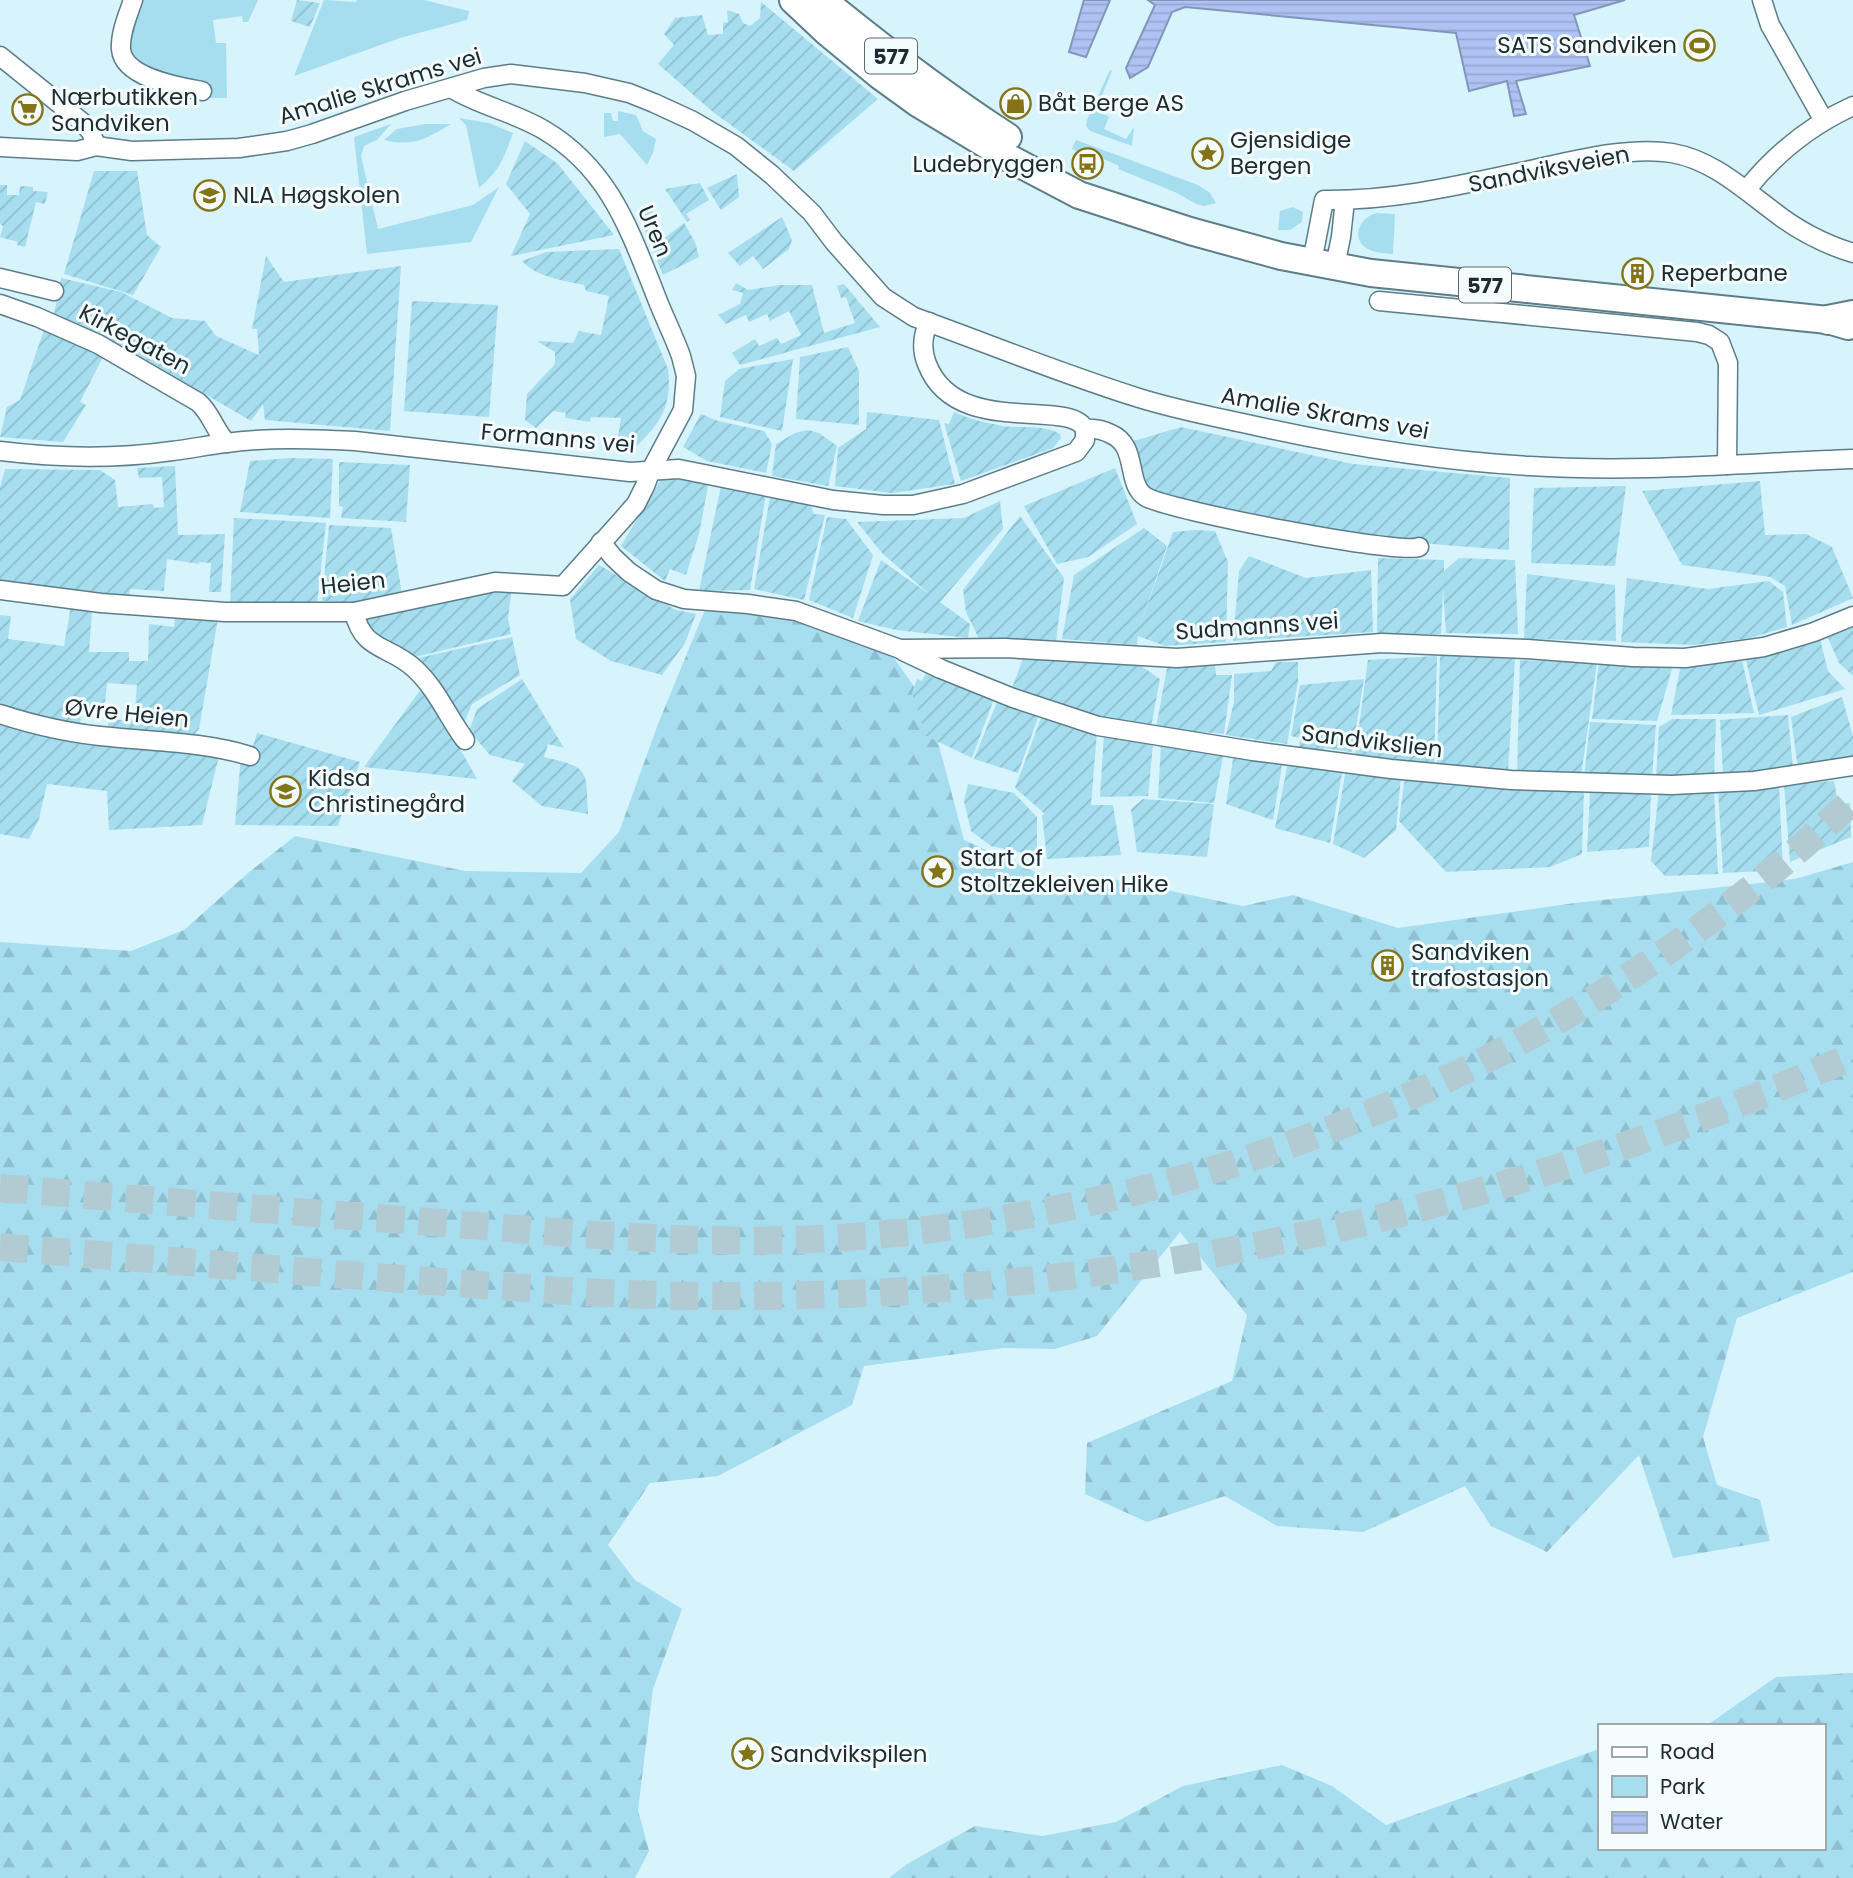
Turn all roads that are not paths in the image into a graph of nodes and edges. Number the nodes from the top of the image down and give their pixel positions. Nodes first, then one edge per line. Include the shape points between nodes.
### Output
1 (133, 0) edge
2 (793, 0) edge
3 (823, 0) edge
4 (1762, 0) edge
5 (0, 56) edge
6 (451, 88) junction
7 (202, 91) dead end
8 (1853, 106) edge
9 (1823, 119) junction
10 (96, 146) junction
11 (0, 147) edge
12 (1747, 189) junction
13 (1345, 200) junction
14 (1150, 217) junction
15 (1853, 253) edge
16 (1323, 264) junction
17 (0, 278) edge
18 (54, 291) dead end
19 (1379, 300) dead end
20 (0, 304) edge
21 (1845, 320) edge
22 (929, 323) junction
23 (1086, 429) junction
24 (227, 443) junction
25 (0, 451) edge
26 (1853, 459) edge
27 (1727, 465) junction
28 (651, 470) junction
29 (601, 542) junction
30 (1419, 547) dead end
31 (0, 590) edge
32 (354, 612) junction
33 (1853, 616) edge
34 (900, 649) junction
35 (0, 714) edge
36 (465, 740) dead end
37 (250, 756) dead end
38 (1853, 766) edge

1 - 7 street via 121,49 128,64 156,80
2 - 14 main road, 577 via 879,75 1005,156 1079,195
3 - 14 main road, 577 via 961,107 1083,185
4 - 9 street via 1770,25
5 - 10 street via 82,122
6 - 10 street, Amalie Skrams vei via 287,141 219,150 132,151
6 - 22 street, Amalie Skrams vei via 511,74 562,79 629,93 693,121 736,146 794,195 883,297
6 - 28 street, Uren via 546,131 599,177 619,208 672,332 685,376 683,410
8 - 9 street
9 - 12 street via 1762,170
10 - 11 street, Amalie Skrams vei via 77,151
12 - 13 street, Sandviksveien via 1685,156 1643,152 1584,159 1420,194
12 - 15 street, Sandviksveien via 1818,240
13 - 16 street via 1341,237
13 - 16 street, Sandviksveien via 1324,200
14 - 16 main road, 577
16 - 21 main road, 577 via 1371,273
17 - 18 street, Kirkegaten
19 - 27 street via 1709,335 1724,347 1728,363
20 - 24 street, Kirkegaten via 98,344 198,402
22 - 23 street via 923,338 926,360 952,397 986,409 1072,417
22 - 27 street, Amalie Skrams vei via 1141,399 1325,440 1529,466
23 - 28 street, Formanns vei via 1076,452 963,494 913,505 810,496 679,469
23 - 30 street via 1106,431 1126,446 1136,483 1147,497 1342,540
24 - 25 street, Formanns vei via 113,455
24 - 28 street, Formanns vei via 342,440 631,472
26 - 27 street, Amalie Skrams vei
28 - 29 street, Heien via 636,504
29 - 32 street, Heien via 563,586 495,582
29 - 34 street, Sudmanns vei via 629,572 656,590 684,599 796,611
31 - 32 street, Heien via 225,612
32 - 36 street via 359,631 368,641 413,667 428,684
33 - 34 street, Sudmanns vei via 1765,647 1685,658 1382,643 1177,659 1005,648
34 - 38 street, Sandvikslien via 989,689 1098,726 1338,762 1457,776 1661,785 1767,779
35 - 37 street, Øvre Heien via 53,729 218,747

